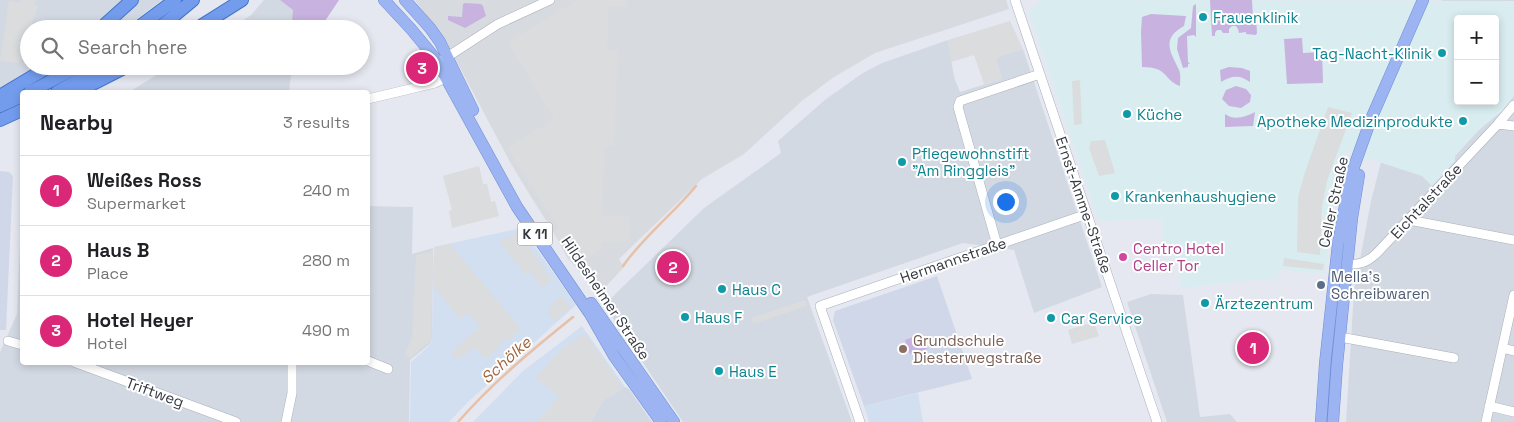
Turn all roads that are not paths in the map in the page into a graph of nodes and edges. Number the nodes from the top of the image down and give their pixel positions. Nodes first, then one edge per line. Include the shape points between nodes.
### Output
1 (132, 0) edge
2 (175, 0) edge
3 (193, 0) edge
4 (242, 0) edge
5 (384, 0) edge
6 (405, 0) edge
7 (535, 0) edge
8 (550, 0) edge
9 (1014, 0) edge
10 (1423, 0) edge
11 (1431, 0) edge
12 (527, 10) junction
13 (110, 20) edge
14 (148, 20) edge
15 (169, 20) edge
16 (210, 20) edge
17 (443, 60) junction
18 (1040, 74) junction
19 (35, 75) edge
20 (63, 75) edge
21 (86, 75) edge
22 (110, 75) edge
23 (451, 76) junction
24 (34, 90) edge
25 (60, 90) edge
26 (81, 90) edge
27 (0, 96) edge
28 (20, 97) edge
29 (370, 99) edge
30 (1514, 105) edge
31 (0, 106) edge
32 (20, 111) edge
33 (0, 120) edge
34 (1498, 124) junction
35 (1514, 126) edge
36 (1087, 214) junction
37 (1409, 220) junction
38 (1514, 240) edge
39 (997, 245) junction
40 (1342, 264) junction
41 (1514, 295) edge
42 (1336, 322) junction
43 (1340, 337) junction
44 (8, 341) dead end
45 (20, 344) edge
46 (1502, 348) junction
47 (1514, 351) edge
48 (1454, 358) dead end
49 (370, 362) edge
50 (82, 365) edge
51 (292, 365) edge
52 (388, 369) dead end
53 (1489, 406) junction
54 (1154, 411) junction
55 (1514, 412) edge
56 (232, 421) edge
57 (286, 422) edge
58 (661, 422) edge
59 (674, 422) edge
60 (860, 422) edge
61 (1151, 422) edge
62 (1157, 422) edge
63 (1321, 422) edge
64 (1333, 422) edge
65 (1486, 422) edge

1 - 13 highway
2 - 14 highway
3 - 15 highway
4 - 16 highway
5 - 17 main road, K 11
6 - 17 main road, K 11 via 432,31
7 - 12 street
8 - 12 street
9 - 18 street, Ernst-Amme-Straße
10 - 40 main road, Celler Straße via 1353,168 1342,217
11 - 40 main road, Celler Straße via 1360,168
12 - 17 street via 498,24
17 - 23 main road, Hildesheimer Straße / K 11
18 - 36 street, Ernst-Amme-Straße
18 - 39 street via 959,103
19 - 27 highway
20 - 24 highway
21 - 25 highway
22 - 26 highway
23 - 29 street
23 - 58 main road, Hildesheimer Straße / K 11 via 518,207 590,314 614,356
23 - 59 main road, Hildesheimer Straße / K 11 via 525,205
28 - 31 highway
30 - 34 street, Eichtalstraße
32 - 33 highway
34 - 35 street
34 - 37 street, Eichtalstraße
36 - 39 street, Hermannstraße
36 - 54 street, Ernst-Amme-Straße
37 - 38 street
37 - 40 street, Eichtalstraße via 1366,263
39 - 60 street, Hermannstraße via 820,306
40 - 42 main road, Celler Straße
41 - 46 street
42 - 43 main road, Celler Straße
42 - 63 main road, Celler Straße
43 - 48 street
43 - 64 main road, Celler Straße
44 - 45 street
46 - 47 street
46 - 53 street
49 - 52 street
50 - 56 street, Triftweg
51 - 57 street via 292,394
53 - 55 street
53 - 65 street
54 - 61 street
54 - 62 street, Ernst-Amme-Straße

